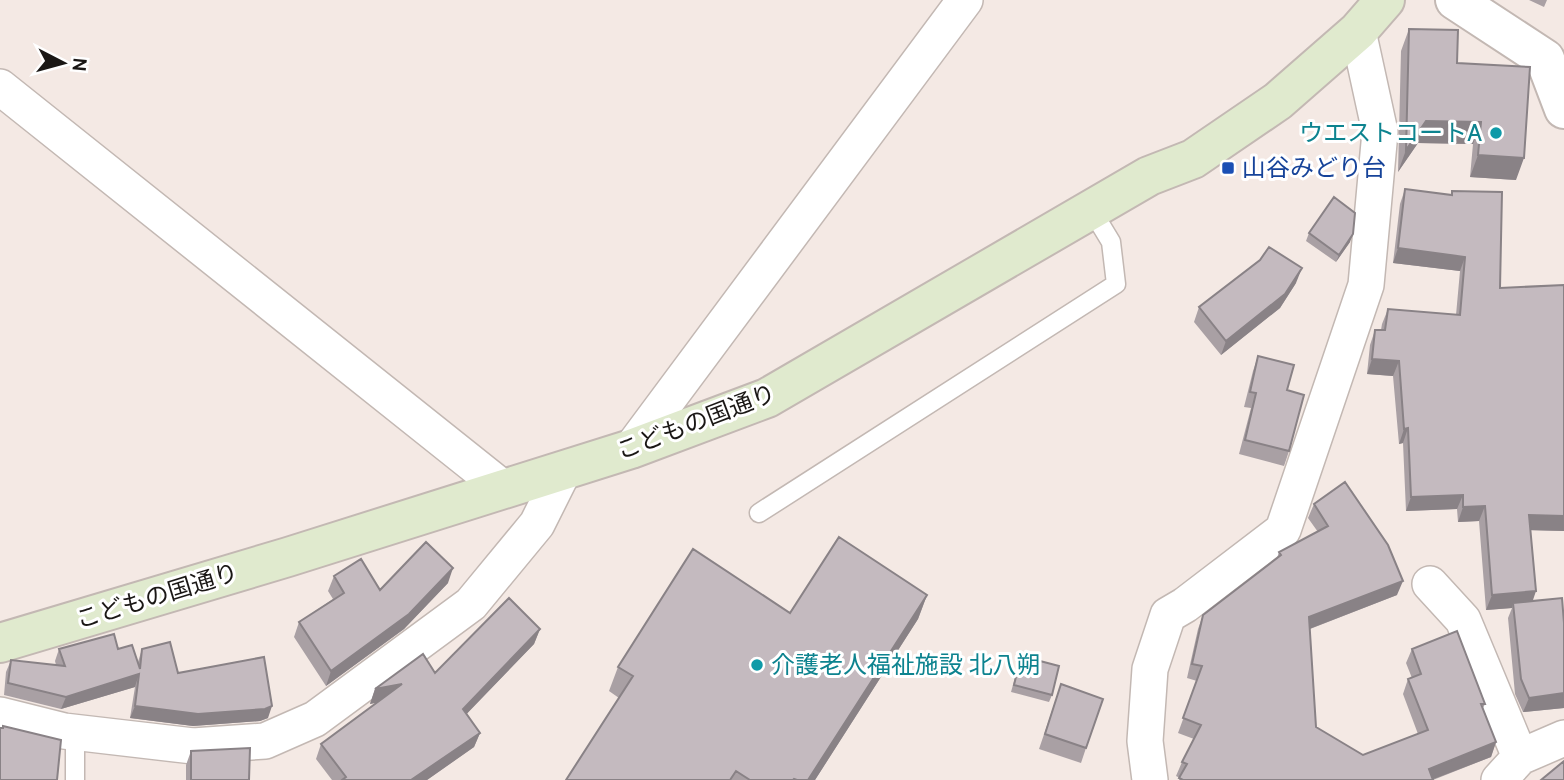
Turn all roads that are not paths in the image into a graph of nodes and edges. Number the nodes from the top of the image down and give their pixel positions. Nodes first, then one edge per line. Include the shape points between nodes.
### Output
1 (965, 0) edge
2 (1385, 0) edge
3 (1455, 0) edge
4 (1358, 31) junction
5 (1554, 62) edge
6 (0, 87) edge
7 (1564, 109) edge
8 (1091, 209) junction
9 (631, 449) junction
10 (564, 470) junction
11 (504, 489) junction
12 (759, 513) dead end
13 (1430, 584) dead end
14 (0, 643) edge
15 (0, 715) edge
16 (75, 732) junction
17 (1564, 738) edge
18 (1510, 769) edge
19 (75, 780) edge
20 (1150, 780) edge

1 - 9 street
2 - 4 main road, こどもの国通り
3 - 5 street
4 - 8 main road, こどもの国通り via 1278,101 1193,159 1149,176
4 - 20 street via 1380,132 1366,285 1283,530 1168,615 1150,669 1145,741
5 - 7 street
6 - 11 street
8 - 9 main road, こどもの国通り via 766,398
8 - 12 lane via 1111,242 1116,284
9 - 10 main road, こどもの国通り
10 - 11 main road, こどもの国通り
10 - 16 street via 537,524 471,604 315,719 265,741 193,746
11 - 14 main road, こどもの国通り
13 - 18 street via 1463,620
15 - 16 street
16 - 19 lane
17 - 18 street

